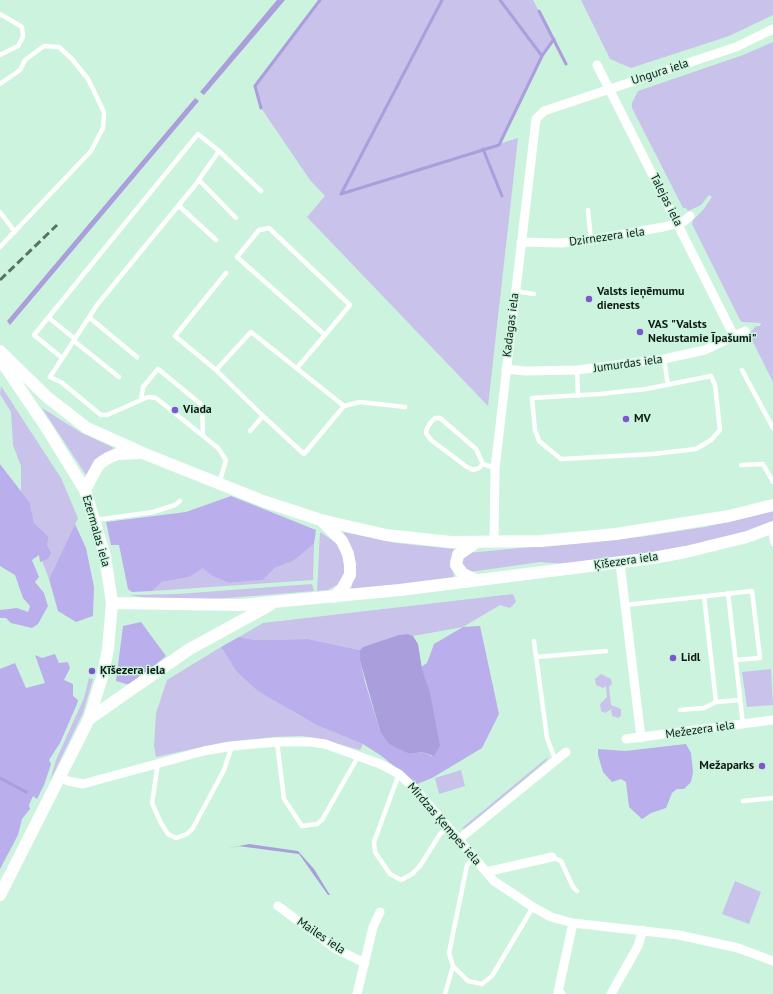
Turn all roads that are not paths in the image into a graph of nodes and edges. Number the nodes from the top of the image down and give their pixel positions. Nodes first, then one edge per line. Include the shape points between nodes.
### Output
1 (0, 14) edge
2 (773, 29) edge
3 (0, 55) edge
4 (597, 65) dead end
5 (0, 84) edge
6 (609, 89) junction
7 (544, 110) joint
8 (218, 151) junction
9 (199, 180) junction
10 (261, 192) dead end
11 (179, 206) junction
12 (588, 210) dead end
13 (0, 212) edge
14 (690, 216) dead end
15 (236, 218) dead end
16 (677, 224) junction
17 (14, 232) junction
18 (216, 240) dead end
19 (591, 240) junction
20 (521, 242) junction
21 (0, 247) edge
22 (226, 273) dead end
23 (515, 291) junction
24 (534, 294) dead end
25 (49, 318) junction
26 (90, 318) junction
27 (745, 331) dead end
28 (325, 335) junction
29 (734, 336) junction
30 (74, 340) junction
31 (0, 351) edge
32 (137, 357) dead end
33 (62, 358) junction
34 (0, 359) edge
35 (664, 359) junction
36 (297, 368) junction
37 (506, 369) junction
38 (216, 370) junction
39 (577, 370) junction
40 (742, 370) dead end
41 (120, 378) dead end
42 (668, 385) junction
43 (578, 396) junction
44 (141, 400) junction
45 (344, 406) junction
46 (404, 407) dead end
47 (263, 416) junction
48 (773, 428) edge
49 (250, 431) dead end
50 (203, 436) junction
51 (145, 454) junction
52 (483, 464) junction
53 (740, 466) dead end
54 (495, 468) junction
55 (773, 482) edge
56 (219, 484) junction
57 (85, 490) junction
58 (180, 501) dead end
59 (773, 505) edge
60 (95, 520) junction
61 (321, 520) junction
62 (771, 528) edge
63 (494, 542) junction
64 (475, 543) junction
65 (773, 544) edge
66 (620, 563) junction
67 (476, 580) junction
68 (728, 593) junction
69 (704, 596) junction
70 (334, 597) junction
71 (112, 603) junction
72 (275, 603) junction
73 (625, 605) junction
74 (534, 641) dead end
75 (606, 651) dead end
76 (536, 657) junction
77 (736, 660) junction
78 (740, 700) junction
79 (716, 702) junction
80 (680, 710) dead end
81 (89, 719) junction
82 (773, 720) edge
83 (743, 724) junction
84 (641, 738) junction
85 (626, 739) dead end
86 (277, 742) junction
87 (232, 746) junction
88 (566, 752) dead end
89 (359, 755) junction
90 (555, 759) junction
91 (158, 762) junction
92 (399, 774) junction
93 (60, 777) junction
94 (773, 798) edge
95 (743, 801) dead end
96 (448, 828) junction
97 (458, 840) junction
98 (474, 858) junction
99 (552, 858) joint
100 (486, 872) junction
101 (577, 891) dead end
102 (0, 895) edge
103 (278, 906) dead end
104 (533, 907) junction
105 (380, 912) dead end
106 (573, 923) junction
107 (643, 930) junction
108 (773, 961) edge
109 (365, 963) junction
110 (452, 966) junction
111 (357, 994) edge
112 (445, 994) edge
113 (561, 994) edge
114 (611, 994) edge

1 - 3 lane via 22,27 23,37 18,46
2 - 6 street, Ungura iela via 736,47
4 - 6 street, Talejas iela
5 - 17 lane via 20,70 25,60 44,46 59,47 88,78 104,112 103,128 91,151
6 - 7 street, Ungura iela
6 - 16 street, Talejas iela
7 - 20 street, Kadagas iela via 536,119
8 - 9 lane
8 - 10 lane
8 - 25 lane via 198,134
9 - 11 lane
9 - 15 lane
11 - 18 lane
11 - 26 lane
12 - 19 lane
13 - 17 lane
14 - 16 street, Dzirnezera iela
16 - 19 street, Dzirnezera iela
16 - 29 street, Talejas iela
17 - 21 lane
19 - 20 street, Dzirnezera iela via 561,243
20 - 23 street, Kadagas iela
22 - 38 lane via 175,336
23 - 24 lane
23 - 37 street, Kadagas iela
25 - 30 lane
25 - 33 lane via 34,335
26 - 30 lane
26 - 32 lane
27 - 29 street, Jumurdas iela
28 - 28 lane via 350,305 269,228 259,230 237,257
28 - 36 lane
29 - 35 street, Jumurdas iela via 705,350
30 - 33 lane
30 - 41 lane
31 - 51 street via 42,392 87,428
33 - 44 lane via 50,378 61,382 101,414 107,415
34 - 57 street, Ezermalas iela
35 - 39 street, Jumurdas iela
35 - 42 lane
36 - 38 lane via 251,332
36 - 45 lane
37 - 39 street, Jumurdas iela
37 - 54 street, Kadagas iela
38 - 47 lane
39 - 43 lane
40 - 48 lane
42 - 43 lane
42 - 43 lane via 711,376 715,385 720,430 711,440 696,449 561,459 539,441 535,430 532,398
44 - 50 lane via 148,397 156,398
44 - 50 lane via 143,387 158,369 202,405
45 - 46 lane via 360,402
45 - 47 lane via 304,454
47 - 49 lane
50 - 56 lane via 218,448 226,460
51 - 56 street
51 - 57 street via 130,452 108,458 99,464
52 - 52 lane via 476,449 440,418 435,418 431,422 426,433 431,440 467,468 473,470
52 - 54 lane
53 - 55 lane via 762,464
54 - 63 street, Kadagas iela
56 - 61 street
57 - 60 street, Ezermalas iela
58 - 60 lane via 153,512
59 - 63 street via 729,516 616,534 541,541
60 - 71 street, Ezermalas iela via 105,556
61 - 64 street via 386,536
61 - 70 street via 342,541 350,565 350,575
62 - 65 lane
62 - 66 street, Ķīšezera iela via 747,537 686,552
63 - 64 street
64 - 67 street via 458,554 456,565 463,574
66 - 67 street, Ķīšezera iela
66 - 73 street
67 - 70 street, Ķīšezera iela
68 - 69 lane
68 - 77 lane
68 - 77 lane via 752,591 760,658
69 - 73 lane
69 - 79 lane
70 - 72 street, Ķīšezera iela
71 - 72 street, Ķīšezera iela
71 - 81 street, Ezermalas iela via 108,649
72 - 81 street, Ķīšezera iela via 188,650
73 - 84 street
74 - 76 lane
75 - 76 lane
76 - 90 lane via 547,738
77 - 78 lane
78 - 79 lane
78 - 83 lane
79 - 80 lane via 704,708
81 - 93 street, Ezermalas iela
82 - 83 street, Mežezera iela
83 - 84 street, Mežezera iela
84 - 85 street, Mežezera iela
86 - 87 street, Mirdzas Ķempes iela
86 - 89 street, Mirdzas Ķempes iela via 325,744
86 - 89 lane via 284,799 302,826 317,824 322,820
87 - 91 street, Mirdzas Ķempes iela
87 - 91 lane via 224,770 193,828 187,834 176,838 168,834 160,823 152,803
88 - 90 street
89 - 92 street, Mirdzas Ķempes iela
90 - 97 street
91 - 93 street, Mirdzas Ķempes iela via 83,784
92 - 96 street, Mirdzas Ķempes iela
92 - 96 lane via 374,842 375,852 390,874 401,880 412,874 440,834
93 - 102 street, Ezermalas iela
94 - 95 lane
96 - 97 street, Mirdzas Ķempes iela
97 - 98 street, Mirdzas Ķempes iela
98 - 100 street, Mirdzas Ķempes iela
98 - 110 lane via 467,865 450,946
99 - 100 street
99 - 101 lane via 561,861 572,887
100 - 104 street, Mirdzas Ķempes iela via 504,889
103 - 109 street, Mailes iela via 336,949
104 - 106 street, Mirdzas Ķempes iela via 551,917
104 - 110 lane via 492,976 482,984 468,981
105 - 109 street via 373,927
106 - 107 street, Mirdzas Ķempes iela
106 - 113 street via 558,992
107 - 108 street, Mirdzas Ķempes iela via 718,943
107 - 114 street via 638,946
109 - 111 street
110 - 112 lane

